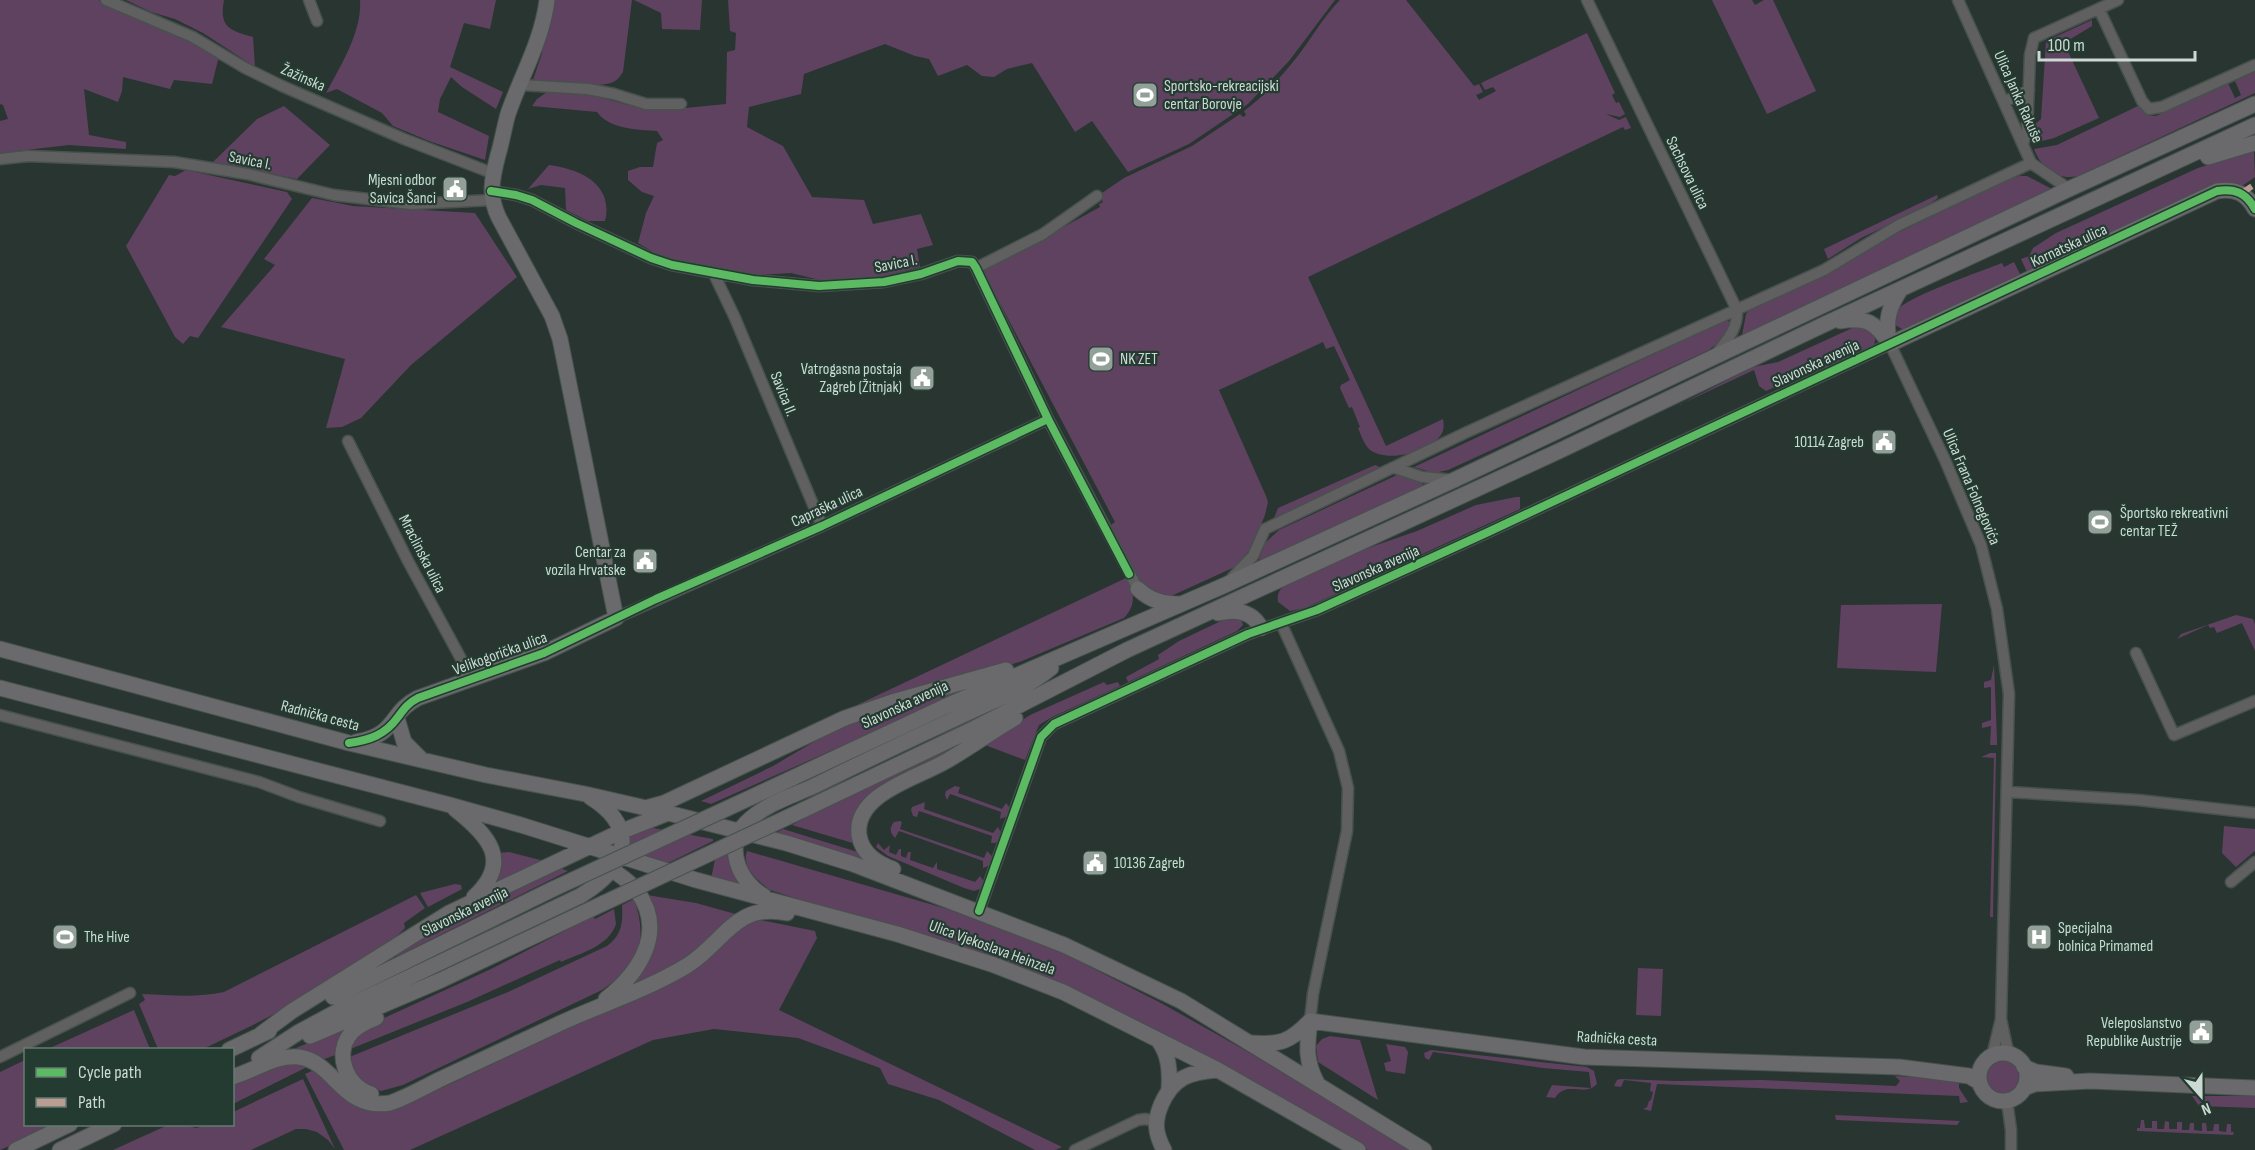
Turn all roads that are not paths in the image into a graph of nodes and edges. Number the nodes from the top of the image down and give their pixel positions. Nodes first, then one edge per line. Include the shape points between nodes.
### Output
1 (106, 0) edge
2 (309, 0) edge
3 (546, 0) edge
4 (1587, 0) edge
5 (1958, 0) edge
6 (2118, 0) edge
7 (2099, 9) junction
8 (317, 21) dead end
9 (2255, 65) edge
10 (520, 86) junction
11 (2029, 90) junction
12 (2004, 102) junction
13 (681, 104) dead end
14 (2255, 104) edge
15 (2255, 125) edge
16 (2255, 141) edge
17 (2023, 143) junction
18 (0, 159) edge
19 (2031, 164) junction
20 (492, 173) junction
21 (2069, 189) junction
22 (2118, 190) junction
23 (492, 196) junction
24 (1097, 196) dead end
25 (2255, 209) edge
26 (976, 268) junction
27 (714, 274) junction
28 (1901, 289) junction
29 (1737, 310) junction
30 (1825, 324) junction
31 (1890, 344) junction
32 (1715, 356) junction
33 (1048, 419) junction
34 (348, 441) dead end
35 (1395, 468) junction
36 (1454, 480) junction
37 (822, 526) junction
38 (1223, 586) junction
39 (1138, 589) joint
40 (1184, 604) junction
41 (616, 618) junction
42 (1192, 619) junction
43 (1281, 623) junction
44 (1262, 628) junction
45 (0, 649) edge
46 (2136, 653) dead end
47 (1067, 655) junction
48 (472, 679) junction
49 (1068, 679) junction
50 (0, 688) edge
51 (2255, 700) edge
52 (0, 715) edge
53 (397, 718) junction
54 (350, 743) junction
55 (424, 761) junction
56 (2008, 792) junction
57 (585, 794) junction
58 (450, 805) junction
59 (644, 807) junction
60 (668, 813) junction
61 (2255, 813) edge
62 (380, 821) dead end
63 (740, 831) junction
64 (620, 832) junction
65 (590, 848) junction
66 (2255, 862) edge
67 (616, 864) junction
68 (2231, 882) dead end
69 (926, 890) junction
70 (774, 901) junction
71 (465, 904) junction
72 (979, 911) junction
73 (838, 917) junction
74 (439, 981) junction
75 (130, 993) dead end
76 (595, 1007) junction
77 (2001, 1019) junction
78 (1310, 1021) junction
79 (261, 1035) junction
80 (1158, 1040) junction
81 (1247, 1042) junction
82 (233, 1048) edge
83 (2011, 1055) junction
84 (0, 1057) edge
85 (259, 1058) junction
86 (1988, 1059) junction
87 (2024, 1067) junction
88 (234, 1069) edge
89 (1925, 1069) junction
90 (1218, 1070) junction
91 (234, 1076) edge
92 (1979, 1082) junction
93 (2090, 1082) junction
94 (1317, 1083) junction
95 (1169, 1088) junction
96 (2024, 1088) junction
97 (2234, 1088) junction
98 (2255, 1088) edge
99 (418, 1090) junction
100 (2255, 1093) edge
101 (2007, 1101) junction
102 (1156, 1121) junction
103 (68, 1126) edge
104 (112, 1126) edge
105 (16, 1150) edge
106 (60, 1150) edge
107 (1075, 1150) edge
108 (1164, 1150) edge
109 (1358, 1150) edge
110 (1424, 1150) edge
111 (2011, 1150) edge

1 - 20 street, Žažinska via 193,37 282,86
2 - 8 street
3 - 10 main road via 538,37
4 - 29 street, Sachsova ulica
5 - 12 street, Ulica Janka Rakuše
6 - 7 street
7 - 9 street via 2149,109 2162,107
7 - 11 street via 2039,34 2031,44
10 - 13 street via 588,89 646,104
10 - 20 main road
11 - 12 street
11 - 17 street
12 - 17 street, Ulica Janka Rakuše
14 - 21 main road, Slavonska avenija
15 - 22 main road, Slavonska avenija
16 - 22 main road
17 - 19 street, Ulica Janka Rakuše
18 - 23 street, Savica I. via 28,156 174,162 356,199 411,204
19 - 21 street, Ulica Janka Rakuše
19 - 29 street via 1899,225 1824,270
20 - 23 main road
21 - 32 main road, Slavonska avenija
22 - 28 main road, Slavonska avenija
23 - 27 street, Savica I. via 516,195 532,200 651,258
23 - 41 main road via 495,211 552,316 560,339
24 - 26 street via 1043,234
25 - 31 main road, Kornatska ulica via 2242,193 2217,191
26 - 27 street, Savica I. via 972,262 958,261 902,279 819,286
26 - 33 street
27 - 37 street, Savica II.
28 - 30 main road, Slavonska avenija
28 - 31 main road via 1887,318
29 - 32 street via 1731,337
29 - 35 street
30 - 31 main road via 1866,320
30 - 42 main road, Slavonska avenija
31 - 43 street, Slavonska avenija via 1486,533
31 - 56 street, Ulica Frana Folnegovića via 1946,460 1985,558 2009,694
32 - 36 main road, Slavonska avenija
33 - 37 street, Capraška ulica
33 - 39 street
34 - 48 street, Mraclinska ulica
35 - 36 street via 1422,477
35 - 38 street via 1265,529 1250,560
36 - 38 main road, Slavonska avenija
37 - 41 street, Capraška ulica
38 - 40 main road, Slavonska avenija
39 - 40 main road via 1159,603
40 - 47 main road, Slavonska avenija
41 - 48 main road, Velikogorička ulica via 544,653
42 - 44 main road via 1237,610 1251,616
42 - 49 main road, Slavonska avenija
43 - 44 street, Slavonska avenija
43 - 78 street via 1340,751 1348,788 1347,831
44 - 72 street, Slavonska avenija via 1047,729
45 - 54 main road, Radnička cesta
46 - 51 street via 2174,735
47 - 59 main road via 1037,658 870,709 664,803
47 - 63 main road via 1011,692 762,811
47 - 79 main road, Slavonska avenija, bridge via 944,707 554,889
48 - 53 main road, Velikogorička ulica via 412,701
49 - 69 main road via 1027,711 948,761 878,796 865,809 859,829 865,852 883,866 911,877
49 - 74 main road, Slavonska avenija, bridge via 975,728
50 - 58 main road
52 - 62 street via 259,782
53 - 54 main road, Velikogorička ulica via 377,737
53 - 55 main road via 404,742
54 - 55 main road, Radnička cesta
55 - 57 main road, Radnička cesta
56 - 61 street via 2138,800
56 - 77 street, Ulica Frana Folnegovića
57 - 59 main road, Radnička cesta
57 - 64 main road via 607,809
58 - 65 main road
58 - 71 main road via 485,836 494,858 489,880
59 - 60 main road, Radnička cesta
60 - 63 main road, Ulica Vjekoslava Heinzela
60 - 64 main road
63 - 69 main road, Ulica Vjekoslava Heinzela
63 - 70 main road via 736,843 740,872 753,888
64 - 65 main road
64 - 67 main road
65 - 67 main road via 603,862
65 - 71 main road
66 - 68 street
67 - 70 main road, Ulica Vjekoslava Heinzela
67 - 76 main road via 638,892 646,912 648,942 636,970
67 - 85 main road via 580,896 338,1011
69 - 72 main road, Ulica Vjekoslava Heinzela
70 - 73 main road, Ulica Vjekoslava Heinzela
71 - 79 main road via 292,1011
72 - 81 main road, Ulica Vjekoslava Heinzela via 1065,945 1181,1002
73 - 76 main road via 816,918 770,910 750,914 674,973
73 - 80 main road, Ulica Vjekoslava Heinzela via 1004,969 1062,992
74 - 85 main road, Slavonska avenija
74 - 99 main road via 421,996 358,1028 343,1048 344,1066 357,1087 376,1095
75 - 84 street
76 - 99 main road
77 - 83 street, Ulica Frana Folnegovića
77 - 86 street, Ulica Frana Folnegovića
78 - 81 main road via 1281,1043
78 - 89 main road, Radnička cesta via 1594,1057
78 - 94 main road via 1307,1057
79 - 82 main road, Slavonska avenija
80 - 90 main road, Ulica Vjekoslava Heinzela
80 - 95 main road via 1168,1061
81 - 94 main road, Ulica Vjekoslava Heinzela
83 - 86 main road via 1998,1054
83 - 87 main road
85 - 88 main road, Slavonska avenija
86 - 89 main road, Radnička cesta via 1975,1065
86 - 92 main road
87 - 93 main road
87 - 96 main road
89 - 92 main road, Radnička cesta via 1969,1076
90 - 95 main road via 1184,1077
90 - 109 main road, Ulica Vjekoslava Heinzela
91 - 99 main road via 273,1061 298,1057 318,1066 351,1095 370,1104 390,1103
92 - 101 main road via 1989,1097
93 - 96 main road
93 - 97 main road
94 - 110 main road, Ulica Vjekoslava Heinzela
95 - 102 main road
96 - 101 main road
97 - 98 main road
97 - 100 main road
101 - 111 street
102 - 107 street via 1138,1120
102 - 108 main road via 1156,1134
103 - 105 main road
104 - 106 main road

